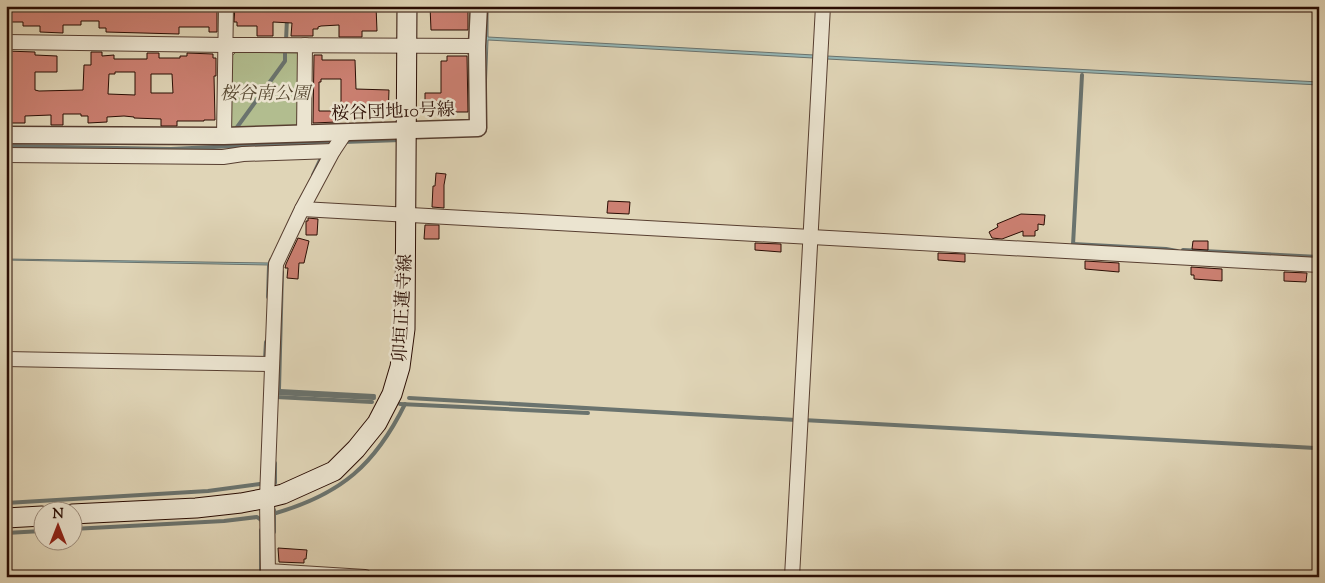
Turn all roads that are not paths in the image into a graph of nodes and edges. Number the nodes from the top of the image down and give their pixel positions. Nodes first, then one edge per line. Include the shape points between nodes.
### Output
1 (226, 6) edge
2 (407, 6) edge
3 (479, 6) edge
4 (823, 6) edge
5 (6, 42) edge
6 (226, 45) junction
7 (305, 45) junction
8 (406, 46) junction
9 (477, 46) junction
10 (405, 131) junction
11 (345, 133) junction
12 (304, 134) junction
13 (6, 135) edge
14 (224, 136) junction
15 (333, 152) junction
16 (6, 154) edge
17 (302, 209) junction
18 (406, 215) junction
19 (810, 237) junction
20 (1319, 265) edge
21 (6, 359) edge
22 (271, 364) junction
23 (267, 498) junction
24 (82, 514) edge
25 (32, 517) edge
26 (6, 518) edge
27 (268, 574) edge
28 (366, 577) edge
29 (792, 577) edge

1 - 6 street
2 - 8 main road, 卯垣正蓮寺線
3 - 9 street, 桜谷団地10号線
4 - 19 street
5 - 6 street
6 - 7 street
6 - 14 street
7 - 8 street
7 - 12 street
8 - 9 street
8 - 10 main road, 卯垣正蓮寺線
9 - 10 street, 桜谷団地10号線 via 478,128
10 - 11 street, 桜谷団地10号線
10 - 18 main road, 卯垣正蓮寺線
11 - 12 street, 桜谷団地10号線
11 - 15 street
12 - 14 street, 桜谷団地10号線
13 - 14 street, 桜谷団地10号線
15 - 16 street via 223,157
15 - 17 street
17 - 18 street
17 - 22 street via 276,264
18 - 19 street
18 - 23 main road, 卯垣正蓮寺線 via 405,329 400,367 392,394 377,423 334,471
19 - 20 street
19 - 29 street
21 - 22 street
22 - 23 street
23 - 24 main road, 卯垣正蓮寺線 via 196,508
23 - 27 street
25 - 26 main road
27 - 28 street

